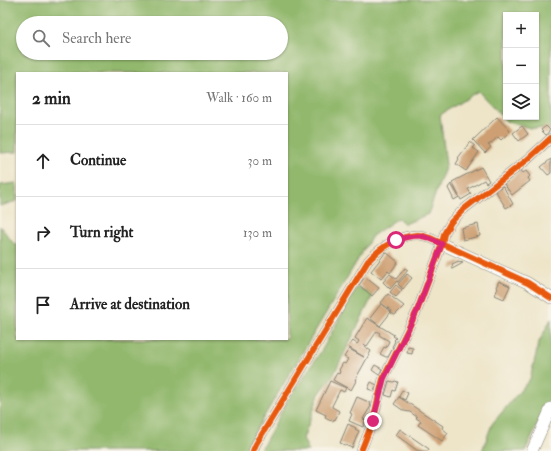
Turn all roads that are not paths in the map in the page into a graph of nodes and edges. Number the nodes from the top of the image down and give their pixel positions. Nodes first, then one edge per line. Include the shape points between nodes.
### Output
1 (551, 138) edge
2 (442, 244) junction
3 (551, 298) edge
4 (551, 408) edge
5 (253, 451) edge
6 (361, 451) edge
7 (532, 451) edge

1 - 2 street via 464,209 451,222
2 - 3 street via 528,283
2 - 5 street via 419,235 396,240 372,256
2 - 6 street via 417,311 384,379 373,421
4 - 7 street

